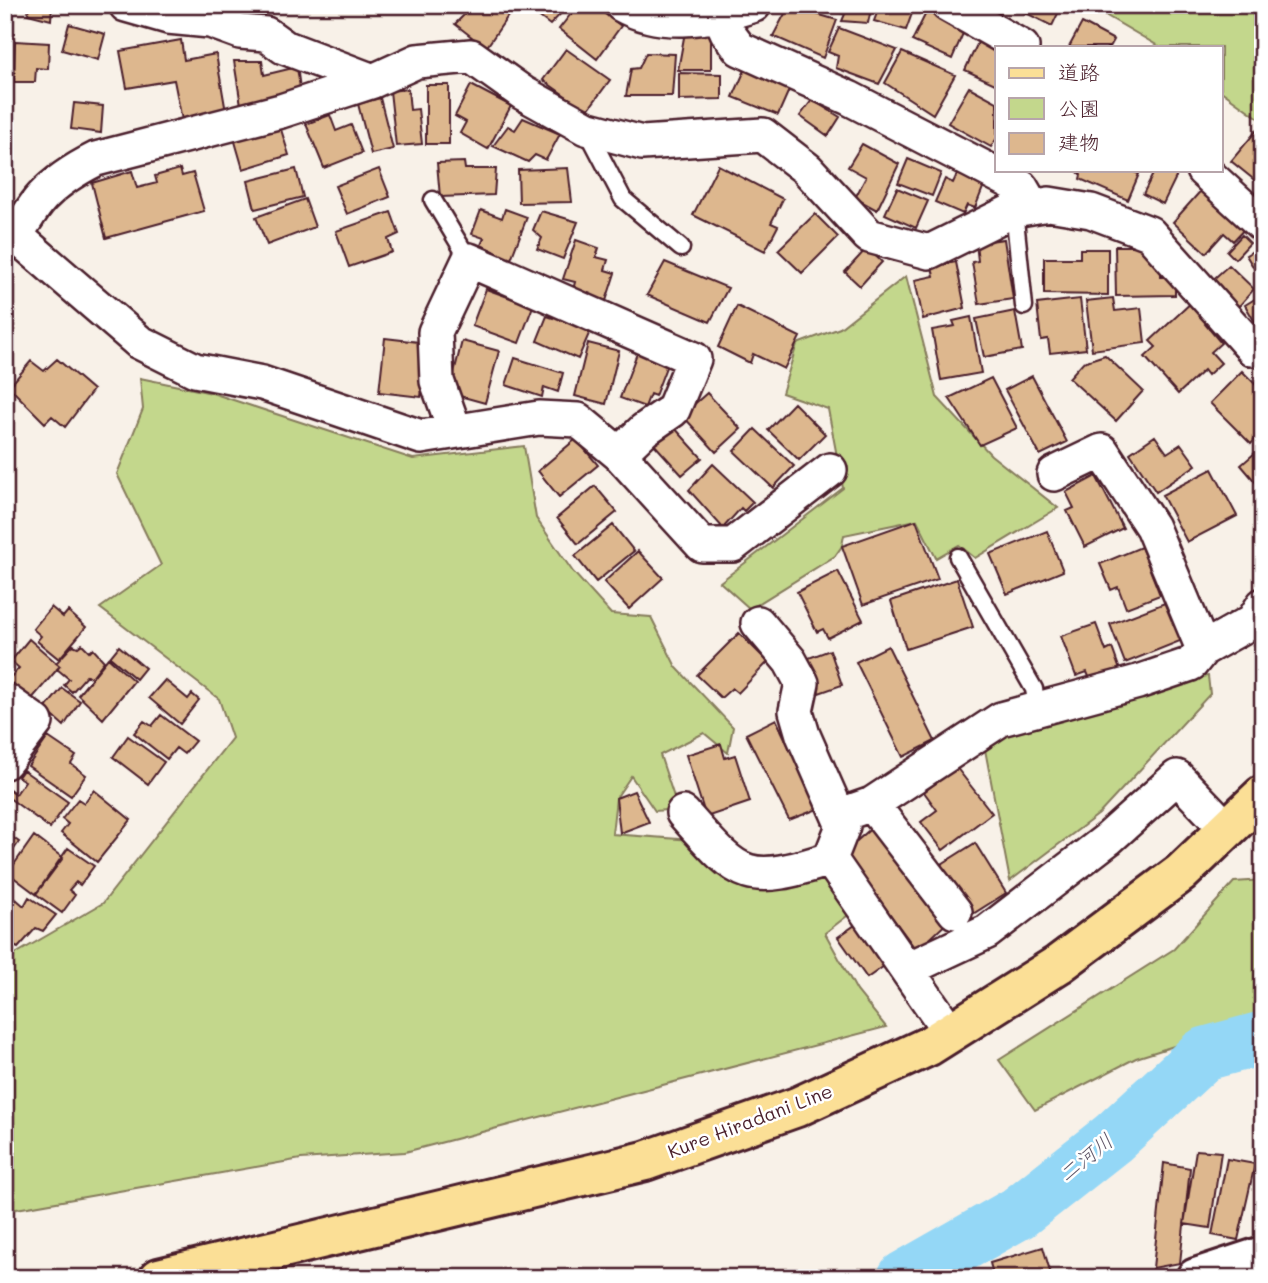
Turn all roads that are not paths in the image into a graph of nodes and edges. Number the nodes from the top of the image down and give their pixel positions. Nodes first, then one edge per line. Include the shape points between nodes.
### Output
1 (126, 5) edge
2 (622, 5) edge
3 (754, 5) edge
4 (948, 5) edge
5 (720, 16) junction
6 (1020, 46) edge
7 (373, 81) junction
8 (586, 128) junction
9 (1205, 172) edge
10 (433, 200) dead end
11 (1023, 208) junction
12 (1263, 225) edge
13 (11, 240) edge
14 (681, 248) dead end
15 (469, 260) junction
16 (1024, 306) dead end
17 (1260, 353) edge
18 (455, 431) junction
19 (619, 454) junction
20 (831, 470) dead end
21 (1054, 474) dead end
22 (958, 557) dead end
23 (1263, 605) edge
24 (758, 622) dead end
25 (1203, 649) junction
26 (5, 700) edge
27 (1037, 707) junction
28 (5, 762) edge
29 (1263, 795) edge
30 (872, 804) junction
31 (683, 813) dead end
32 (840, 816) junction
33 (1227, 829) junction
34 (830, 859) junction
35 (955, 912) dead end
36 (908, 969) junction
37 (950, 1032) junction
38 (1263, 1256) edge
39 (159, 1278) edge
40 (1196, 1278) edge

1 - 7 street via 266,34 284,47
2 - 5 street via 669,20
3 - 5 street
4 - 6 street
5 - 11 street via 740,49 849,98 1021,187
7 - 8 street via 417,61 471,56 523,93
7 - 13 street via 281,111 96,159 41,198
8 - 11 street via 642,143 763,135 807,169 869,236 929,252
8 - 14 lane via 623,200
9 - 12 street
10 - 15 lane
11 - 16 lane
11 - 17 street via 1049,204 1091,211 1149,233
13 - 18 street via 139,342 195,370 262,383 421,437
15 - 18 street via 435,332 437,381
15 - 19 street via 694,359 673,410
18 - 19 street via 540,418 578,421
19 - 20 street via 702,545 733,545
21 - 25 street via 1102,451 1152,527
22 - 27 lane via 1034,689
23 - 25 street via 1253,621
24 - 32 street via 802,683 796,711
25 - 27 street via 1191,664 1078,700
26 - 28 street via 36,722
27 - 30 street via 1001,719
29 - 33 main road, Kure Hiradani Line
30 - 32 street
30 - 35 street
31 - 34 street via 743,873 768,875
32 - 34 street via 843,826
33 - 36 street via 1177,777 1108,839 987,932
33 - 37 main road, Kure Hiradani Line via 1181,873 1059,964
34 - 36 street
36 - 37 street
37 - 39 main road, Kure Hiradani Line via 797,1107 645,1161
38 - 40 street

